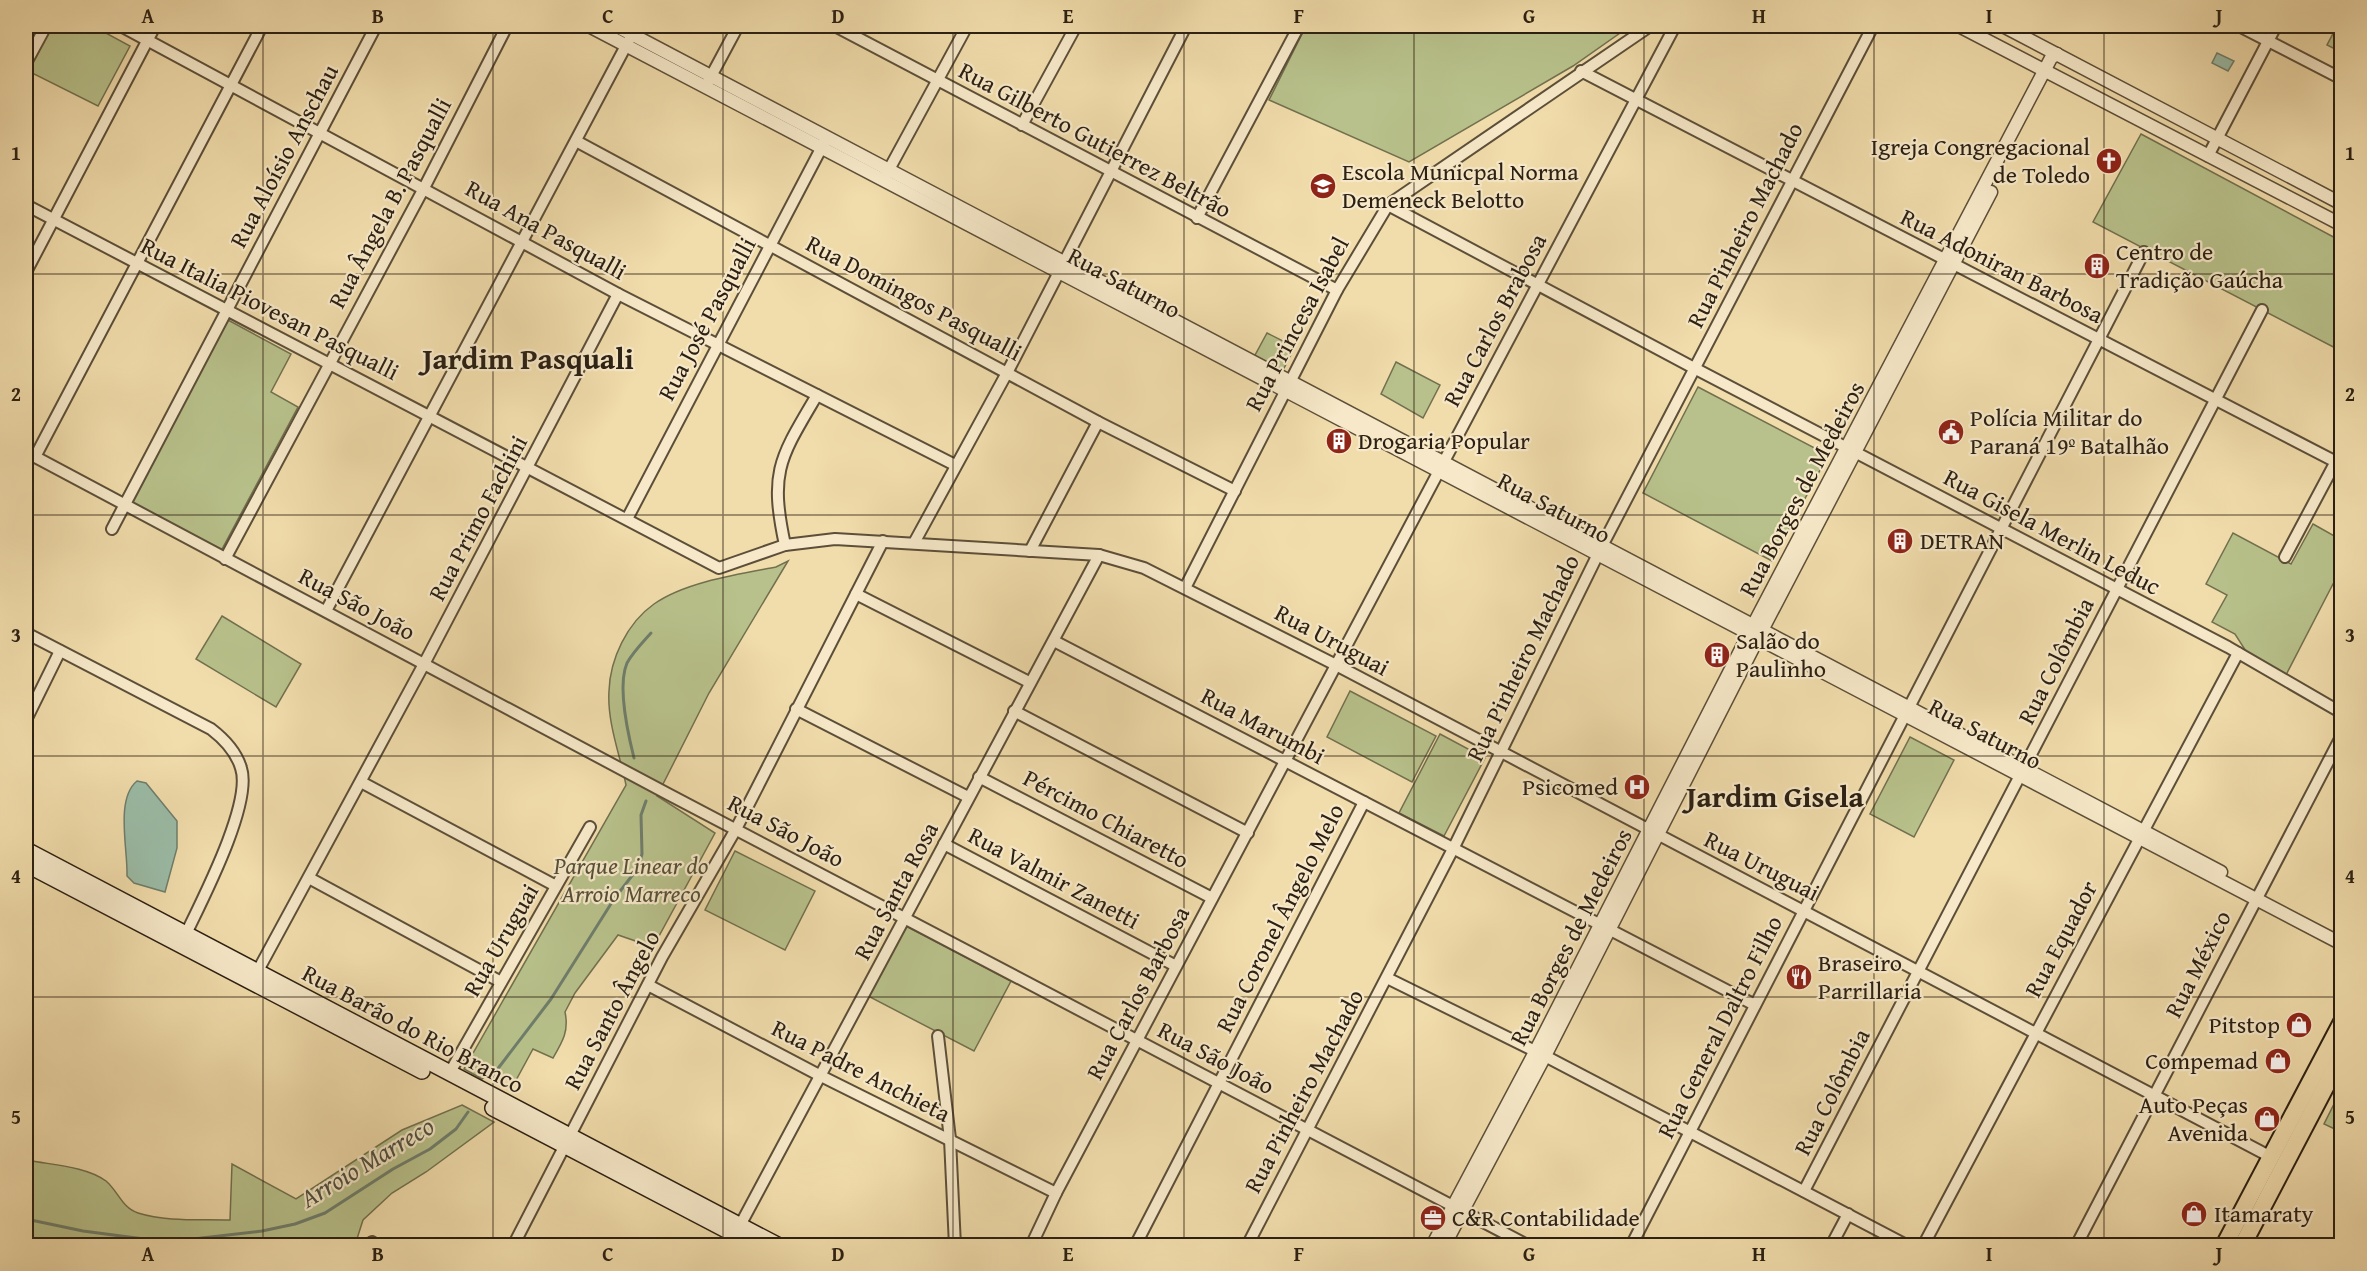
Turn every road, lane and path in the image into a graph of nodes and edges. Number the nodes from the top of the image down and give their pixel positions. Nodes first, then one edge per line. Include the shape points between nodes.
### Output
1 (46, 26) edge
2 (121, 26) edge
3 (155, 26) edge
4 (262, 26) edge
5 (376, 26) edge
6 (507, 26) edge
7 (589, 26) edge
8 (616, 26) edge
9 (738, 26) edge
10 (835, 26) edge
11 (967, 26) edge
12 (1076, 26) edge
13 (1186, 26) edge
14 (1299, 26) edge
15 (1650, 26) edge
16 (1675, 26) edge
17 (1873, 26) edge
18 (1959, 26) edge
19 (2003, 26) edge
20 (2239, 26) edge
21 (2276, 26) edge
22 (850, 29) edge
23 (632, 34) junction
24 (147, 39) junction
25 (2268, 40) junction
26 (626, 46) junction
27 (2057, 54) junction
28 (26, 63) edge
29 (1581, 71) junction
30 (2047, 73) junction
31 (2342, 79) edge
32 (938, 80) junction
33 (708, 83) junction
34 (231, 84) junction
35 (1635, 99) junction
36 (1022, 124) junction
37 (320, 132) junction
38 (2217, 138) junction
39 (576, 141) junction
40 (824, 143) junction
41 (2208, 156) junction
42 (1109, 171) junction
43 (886, 175) junction
44 (1791, 182) junction
45 (424, 188) junction
46 (2342, 204) edge
47 (26, 205) edge
48 (1388, 205) junction
49 (1197, 218) junction
50 (53, 220) junction
51 (2342, 225) edge
52 (524, 241) junction
53 (770, 244) junction
54 (2144, 252) dead end
55 (1950, 262) junction
56 (136, 264) junction
57 (1062, 268) junction
58 (26, 272) edge
59 (1538, 283) junction
60 (1337, 290) junction
61 (618, 294) junction
62 (2262, 310) dead end
63 (226, 312) junction
64 (2099, 339) junction
65 (717, 344) junction
66 (328, 362) junction
67 (1694, 368) junction
68 (1008, 371) junction
69 (1288, 386) junction
70 (817, 395) junction
71 (2215, 399) junction
72 (428, 415) junction
73 (1098, 422) junction
74 (1850, 450) junction
75 (2342, 450) edge
76 (30, 455) edge
77 (2338, 464) edge
78 (955, 465) junction
79 (1441, 467) junction
80 (528, 468) junction
81 (1235, 490) junction
82 (124, 506) junction
83 (627, 519) junction
84 (2001, 528) junction
85 (112, 529) dead end
86 (883, 541) junction
87 (914, 543) junction
88 (785, 545) junction
89 (1600, 550) junction
90 (1030, 551) junction
91 (1099, 555) junction
92 (2285, 557) dead end
93 (225, 559) junction
94 (719, 568) joint
95 (1185, 588) junction
96 (2117, 589) junction
97 (856, 594) junction
98 (326, 611) junction
99 (1756, 632) junction
100 (26, 633) edge
101 (1054, 640) junction
102 (60, 651) junction
103 (2238, 653) junction
104 (424, 664) junction
105 (1336, 665) junction
106 (1029, 682) junction
107 (796, 709) junction
108 (1014, 711) junction
109 (1906, 711) junction
110 (2342, 712) edge
111 (26, 720) edge
112 (2342, 735) edge
113 (1500, 753) junction
114 (1285, 762) junction
115 (2021, 773) junction
116 (979, 777) junction
117 (361, 782) junction
118 (968, 797) junction
119 (1364, 802) junction
120 (590, 827) dead end
121 (736, 829) junction
122 (1248, 832) junction
123 (1653, 834) junction
124 (2141, 835) junction
125 (944, 844) junction
126 (1454, 847) junction
127 (26, 850) edge
128 (26, 864) edge
129 (309, 878) junction
130 (556, 886) junction
131 (2258, 896) junction
132 (1212, 898) junction
133 (1803, 910) junction
134 (906, 918) junction
135 (1605, 926) junction
136 (2342, 935) edge
137 (183, 940) junction
138 (2342, 944) edge
139 (1176, 966) junction
140 (1918, 971) junction
141 (255, 977) junction
142 (1387, 978) junction
143 (501, 982) junction
144 (648, 985) junction
145 (1755, 1005) junction
146 (2342, 1022) edge
147 (2036, 1033) junction
148 (938, 1036) dead end
149 (1137, 1040) junction
150 (1540, 1054) junction
151 (2342, 1055) edge
152 (449, 1074) junction
153 (819, 1075) junction
154 (1219, 1083) junction
155 (2154, 1095) junction
156 (509, 1111) junction
157 (1309, 1131) junction
158 (1690, 1132) junction
159 (950, 1139) junction
160 (567, 1141) junction
161 (2271, 1157) junction
162 (1804, 1191) junction
163 (1056, 1192) junction
164 (1457, 1208) junction
165 (1848, 1214) junction
166 (735, 1235) edge
167 (513, 1245) edge
168 (757, 1245) edge
169 (779, 1245) edge
170 (955, 1245) edge
171 (1030, 1245) edge
172 (1135, 1245) edge
173 (1247, 1245) edge
174 (1432, 1245) edge
175 (1444, 1245) edge
176 (1529, 1245) edge
177 (1631, 1245) edge
178 (1831, 1245) edge
179 (1908, 1245) edge
180 (1923, 1245) edge
181 (2076, 1245) edge
182 (2224, 1245) edge
183 (2242, 1245) edge

1 - 28 street
2 - 24 street, Rua Ana Pasqualli
3 - 24 street
4 - 34 street
5 - 37 street, Rua Aloísio Anschau
6 - 45 street, Rua Ângela B. Pasqualli
7 - 26 street, Rua Saturno
8 - 23 street, Rua Saturno
9 - 33 street
10 - 22 street, Rua Gilberto Gutierrez Beltrão
11 - 32 street
12 - 36 street
13 - 42 street
14 - 49 street
15 - 29 street, Rua Princesa Isabel
16 - 35 street, Rua Carlos Brabosa
17 - 44 street, Rua Pinheiro Machado
18 - 30 street
19 - 27 street
20 - 25 street
21 - 25 street
22 - 32 street, Rua Gilberto Gutierrez Beltrão
23 - 26 street
23 - 33 street, Rua Saturno
24 - 34 street, Rua Ana Pasqualli
24 - 50 street
25 - 31 street
25 - 38 street
26 - 33 street, Rua Saturno
26 - 39 street
27 - 30 street, Rua Borges de Medeiros via 2051,58
27 - 38 street
29 - 35 street, Rua Adoniran Barbosa
29 - 48 street, Rua Princesa Isabel
30 - 41 street
30 - 55 street, Rua Borges de Medeiros
32 - 36 street, Rua Gilberto Gutierrez Beltrão
32 - 43 street
33 - 40 street, Rua Saturno
34 - 37 street, Rua Ana Pasqualli
34 - 56 street
35 - 44 street, Rua Adoniran Barbosa
35 - 59 street, Rua Carlos Brabosa
36 - 42 street, Rua Gilberto Gutierrez Beltrão
37 - 45 street, Rua Ana Pasqualli
37 - 63 street, Rua Aloísio Anschau
38 - 41 street
38 - 46 street
39 - 52 street
39 - 53 street, Rua Domingos Pasqualli
40 - 43 street, Rua Saturno
40 - 53 street, Rua José Pasqualli
41 - 51 street
42 - 49 street, Rua Gilberto Gutierrez Beltrão
42 - 57 street
43 - 57 street, Rua Saturno
44 - 55 street, Rua Adoniran Barbosa
44 - 67 street, Rua Pinheiro Machado
45 - 52 street, Rua Ana Pasqualli
45 - 66 street, Rua Ângela B. Pasqualli
47 - 50 street, Rua Italia Piovesan Pasqualli
48 - 59 street, Rua Gisela Merlin Leduc
48 - 60 street, Rua Princesa Isabel
49 - 60 street, Rua Gilberto Gutierrez Beltrão
50 - 56 street, Rua Italia Piovesan Pasqualli
50 - 58 street
52 - 61 street, Rua Ana Pasqualli
52 - 72 street
53 - 65 street, Rua José Pasqualli
53 - 68 street, Rua Domingos Pasqualli
54 - 64 street, Rua General Daltro Filho
55 - 64 street, Rua Adoniran Barbosa
55 - 74 street, Rua Borges de Medeiros
56 - 63 street, Rua Italia Piovesan Pasqualli
56 - 76 street
57 - 68 street
57 - 69 street, Rua Saturno
59 - 67 street, Rua Gisela Merlin Leduc
59 - 79 street, Rua Carlos Brabosa
60 - 69 street, Rua Princesa Isabel
61 - 65 street, Rua Ana Pasqualli
61 - 80 street, Rua Primo Fachini
62 - 71 street, Rua Colômbia
63 - 66 street, Rua Italia Piovesan Pasqualli
63 - 82 street, Rua Aloísio Anschau
64 - 71 street, Rua Adoniran Barbosa
64 - 84 street, Rua General Daltro Filho
65 - 70 street, Rua Ana Pasqualli
65 - 83 street, Rua José Pasqualli
66 - 72 street, Rua Italia Piovesan Pasqualli
66 - 93 street, Rua Ângela B. Pasqualli
67 - 74 street, Rua Gisela Merlin Leduc
67 - 89 street, Rua Pinheiro Machado
68 - 73 street, Rua Domingos Pasqualli
68 - 78 street
69 - 79 street, Rua Saturno
69 - 81 street, Rua Princesa Isabel
70 - 78 street, Rua Ana Pasqualli
70 - 88 street via 789,442 778,471 776,501
71 - 77 street, Rua Adoniran Barbosa
71 - 96 street, Rua Colômbia
72 - 80 street, Rua Italia Piovesan Pasqualli
72 - 98 street
73 - 81 street, Rua Domingos Pasqualli
73 - 90 street
74 - 84 street, Rua Gisela Merlin Leduc
74 - 99 street, Rua Borges de Medeiros
75 - 77 street
76 - 82 street, Rua São João
77 - 92 street
78 - 87 street
79 - 89 street, Rua Saturno
79 - 105 street, Rua Carlos Brabosa
80 - 83 street, Rua Italia Piovesan Pasqualli
80 - 104 street, Rua Primo Fachini
81 - 95 street, Rua Princesa Isabel
82 - 85 street, Rua Aloísio Anschau
82 - 93 street, Rua São João
83 - 94 street, Rua Italia Piovesan Pasqualli
84 - 96 street, Rua Gisela Merlin Leduc
84 - 109 street, Rua General Daltro Filho
86 - 87 street, Rua Uruguai
86 - 88 street, Rua Uruguai via 835,538
86 - 97 street, Rua Santo Ângelo
87 - 90 street, Rua Uruguai
88 - 94 street, Rua Uruguai
89 - 99 street, Rua Saturno
89 - 113 street, Rua Pinheiro Machado
90 - 91 street, Rua Uruguai
91 - 95 street, Rua Uruguai via 1144,568
91 - 101 street, Rua Santa Rosa
93 - 98 street, Rua São João
95 - 105 street, Rua Uruguai
96 - 103 street, Rua Gisela Merlin Leduc
96 - 115 street, Rua Colômbia
97 - 106 street
97 - 107 street, Rua Santo Ângelo
98 - 104 street, Rua São João
99 - 109 street, Rua Saturno
99 - 123 street, Rua Borges de Medeiros
100 - 102 street
101 - 106 street, Rua Santa Rosa
101 - 114 street, Rua Marumbi
102 - 111 street
102 - 137 street via 211,729 225,740 242,769 244,789 239,813
103 - 110 street, Rua Gisela Merlin Leduc
103 - 124 street, Rua Equador
104 - 117 street, Rua Primo Fachini
104 - 121 street, Rua São João
105 - 113 street, Rua Uruguai
105 - 114 street, Rua Carlos Brabosa
106 - 108 street, Rua Santa Rosa
107 - 118 street
107 - 121 street, Rua Santo Ângelo
108 - 116 street, Rua Santa Rosa
108 - 122 street
109 - 115 street, Rua Saturno
109 - 133 street, Rua General Daltro Filho
112 - 131 street, Rua México
113 - 123 street, Rua Uruguai
113 - 126 street, Rua Pinheiro Machado
114 - 119 street, Rua Marumbi
114 - 122 street, Rua Carlos Barbosa
115 - 124 street, Rua Saturno
115 - 140 street, Rua Colômbia
116 - 118 street, Rua Santa Rosa
116 - 132 street, Pércimo Chiaretto
117 - 129 street, Rua Primo Fachini
117 - 130 street
118 - 125 street, Rua Santa Rosa
119 - 126 street, Rua Marumbi
119 - 154 street, Rua Coronel Ângelo Melo
120 - 130 street, Rua Uruguai
121 - 134 street, Rua São João
121 - 144 street, Rua Santo Ângelo
122 - 132 street, Rua Carlos Barbosa
123 - 133 street, Rua Uruguai
123 - 135 street, Rua Borges de Medeiros
124 - 131 street, Rua Saturno
124 - 147 street, Rua Equador
125 - 134 street, Rua Santa Rosa
125 - 139 street, Rua Valmir Zanetti
126 - 135 street, Rua Marumbi
126 - 142 street, Rua Pinheiro Machado
127 - 137 main road, Rua Barão do Rio Branco
128 - 137 main road, Rua Barão do Rio Branco
129 - 141 street, Rua Primo Fachini
129 - 143 street
130 - 143 street, Rua Uruguai
131 - 136 street, Rua Saturno
131 - 138 street, Rua Saturno
131 - 155 street, Rua México
132 - 139 street, Rua Carlos Barbosa
133 - 140 street, Rua Uruguai
133 - 145 street, Rua General Daltro Filho
134 - 149 street, Rua São João
134 - 153 street, Rua Santa Rosa
135 - 145 street, Rua Marumbi
135 - 150 street, Rua Borges de Medeiros
137 - 141 main road, Rua Barão do Rio Branco
139 - 149 street, Rua Carlos Barbosa
140 - 147 street, Rua Uruguai
140 - 162 street, Rua Colômbia
141 - 152 main road, Rua Barão do Rio Branco
141 - 156 main road, Rua Barão do Rio Branco
142 - 150 street
142 - 157 street, Rua Pinheiro Machado
143 - 152 street, Rua Uruguai
144 - 153 street, Rua Padre Anchieta
144 - 160 street, Rua Santo Ângelo
145 - 158 street, Rua General Daltro Filho
146 - 161 main road
147 - 155 street, Rua Uruguai
147 - 180 street, Rua Equador
148 - 159 street
149 - 154 street, Rua São João
149 - 163 street, Rua Carlos Barbosa
150 - 158 street
150 - 164 street, Rua Borges de Medeiros
151 - 183 main road
152 - 156 main road, Rua Barão do Rio Branco
153 - 159 street, Rua Padre Anchieta
153 - 166 street, Rua Santa Rosa
154 - 157 street, Rua São João
154 - 172 street, Rua Coronel Ângelo Melo
155 - 161 street, Rua Uruguai
155 - 181 street, Rua México
156 - 160 main road, Rua Barão do Rio Branco
157 - 164 street, Rua São João
157 - 173 street, Rua Pinheiro Machado
158 - 162 street
158 - 177 street, Rua General Daltro Filho
159 - 163 street, Rua Padre Anchieta
159 - 170 street
160 - 166 main road, Rua Barão do Rio Branco
160 - 167 street, Rua Santo Ângelo
161 - 182 main road
162 - 165 street
163 - 171 street, Rua Carlos Barbosa
164 - 174 street, Rua Borges de Medeiros
164 - 175 street
164 - 176 street, Rua São João
165 - 178 street
165 - 179 street
166 - 168 main road, Rua Barão do Rio Branco
166 - 169 main road, Rua Barão do Rio Branco

